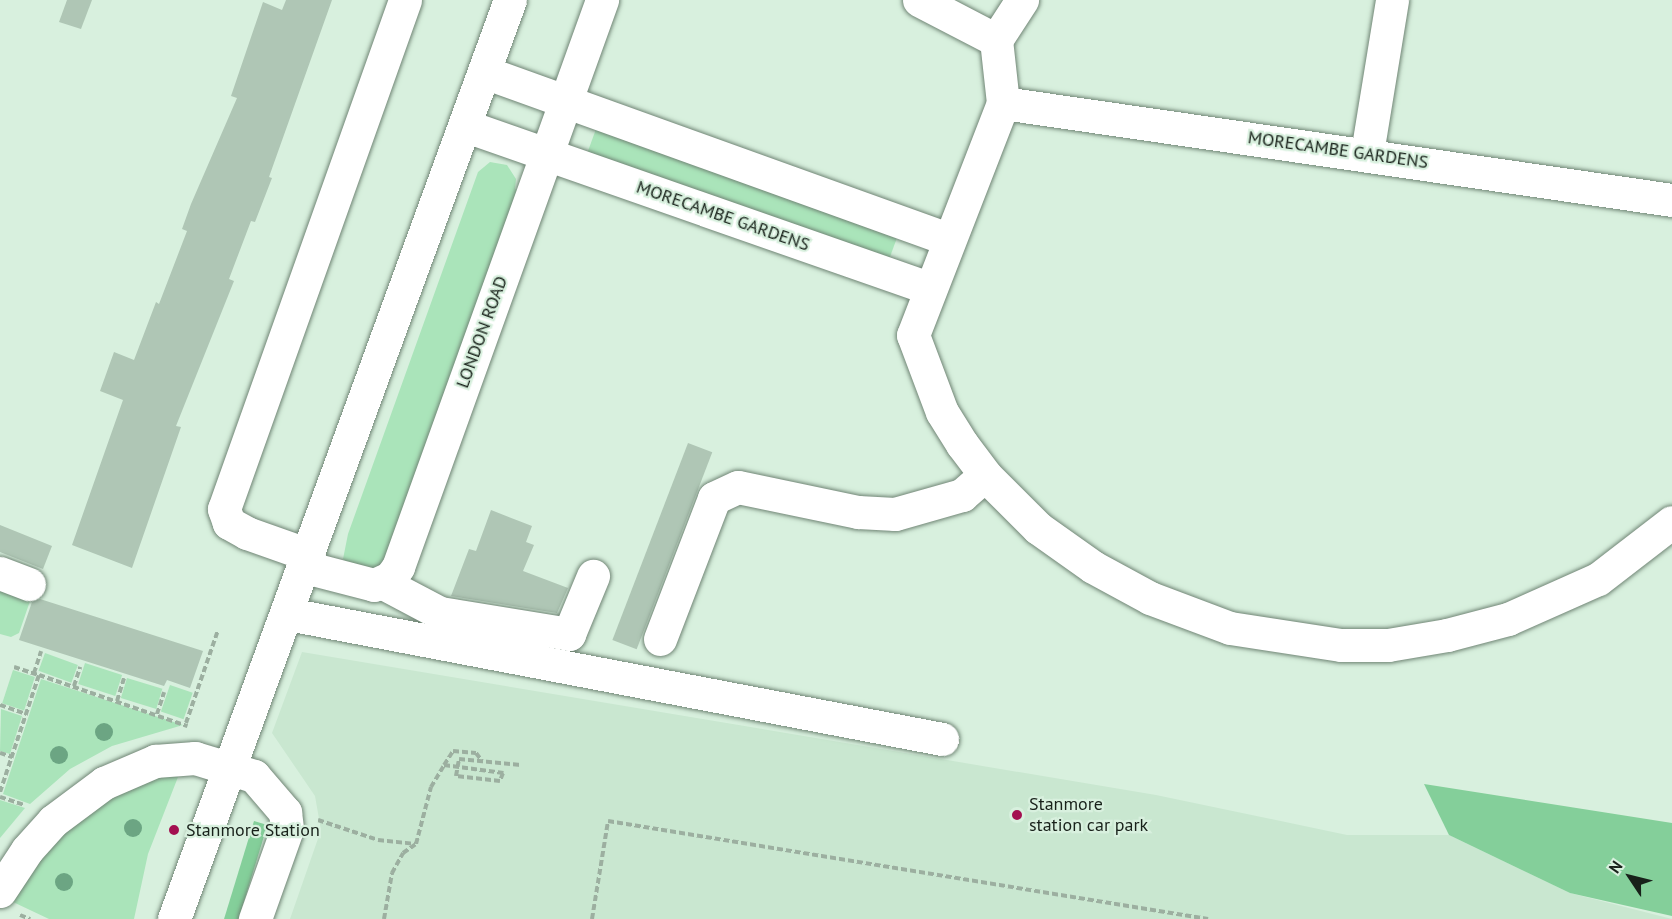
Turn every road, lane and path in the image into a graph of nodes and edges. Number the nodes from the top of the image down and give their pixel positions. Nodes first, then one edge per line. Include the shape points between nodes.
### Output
1 (405, 0) edge
2 (510, 0) edge
3 (602, 0) edge
4 (919, 0) edge
5 (1022, 0) edge
6 (1392, 0) edge
7 (996, 40) junction
8 (484, 72) junction
9 (565, 102) junction
10 (1003, 103) junction
11 (466, 126) junction
12 (1367, 153) junction
13 (546, 154) junction
14 (1672, 200) edge
15 (948, 238) junction
16 (929, 288) junction
17 (985, 475) junction
18 (1672, 522) edge
19 (307, 561) junction
20 (593, 576) dead end
21 (383, 583) junction
22 (288, 614) junction
23 (218, 630) dead end
24 (660, 639) dead end
25 (41, 651) dead end
26 (14, 667) dead end
27 (80, 667) dead end
28 (34, 673) junction
29 (39, 675) junction
30 (124, 678) dead end
31 (74, 686) junction
32 (164, 692) dead end
33 (117, 700) junction
34 (0, 705) edge
35 (26, 714) junction
36 (157, 714) junction
37 (186, 723) junction
38 (188, 732) dead end
39 (942, 739) dead end
40 (0, 753) edge
41 (12, 758) junction
42 (482, 761) junction
43 (444, 765) junction
44 (521, 765) dead end
45 (230, 767) junction
46 (0, 795) edge
47 (36, 809) dead end
48 (325, 822) dead end
49 (416, 844) junction
50 (1, 884) edge
51 (174, 919) edge
52 (255, 919) edge
53 (384, 919) edge
54 (592, 919) edge
55 (1208, 919) edge

1 - 19 street via 224,509 229,523
2 - 8 street
3 - 9 street, LONDON ROAD
4 - 7 street
5 - 7 street
6 - 12 street
7 - 10 street
8 - 9 street
8 - 11 street
9 - 13 street, LONDON ROAD
9 - 15 street
10 - 12 street, MORECAMBE GARDENS
10 - 15 street
11 - 13 street, MORECAMBE GARDENS
11 - 19 street
12 - 14 street, MORECAMBE GARDENS
13 - 16 street, MORECAMBE GARDENS
13 - 21 street, LONDON ROAD via 398,567
15 - 16 street
16 - 17 street via 913,335 923,369 942,412
17 - 18 street via 1038,528 1093,567 1150,598 1230,628 1341,645 1389,645 1508,619 1598,579
17 - 24 street via 962,495 895,514 858,512 738,487 714,498
19 - 21 street via 361,585
19 - 22 street
20 - 21 street via 569,634 440,613
22 - 39 street
22 - 45 street
23 - 37 path
25 - 28 path
26 - 28 path
27 - 31 path
28 - 29 path
29 - 31 path
29 - 35 path
30 - 33 path
31 - 33 path
32 - 36 path
33 - 36 path
34 - 35 path
35 - 41 path
36 - 37 path
37 - 38 path
40 - 41 path
41 - 46 path
42 - 43 path via 476,753 453,751
42 - 43 path via 459,759 458,767 456,776 500,781 503,773 468,768 456,766
42 - 44 path
43 - 49 path via 430,787
45 - 50 street via 176,757 155,761 104,783 53,822
45 - 51 street
45 - 52 street via 254,776 285,812 287,829
46 - 47 path
48 - 49 path via 378,840
49 - 53 path via 403,853 392,873
54 - 55 path via 608,821

